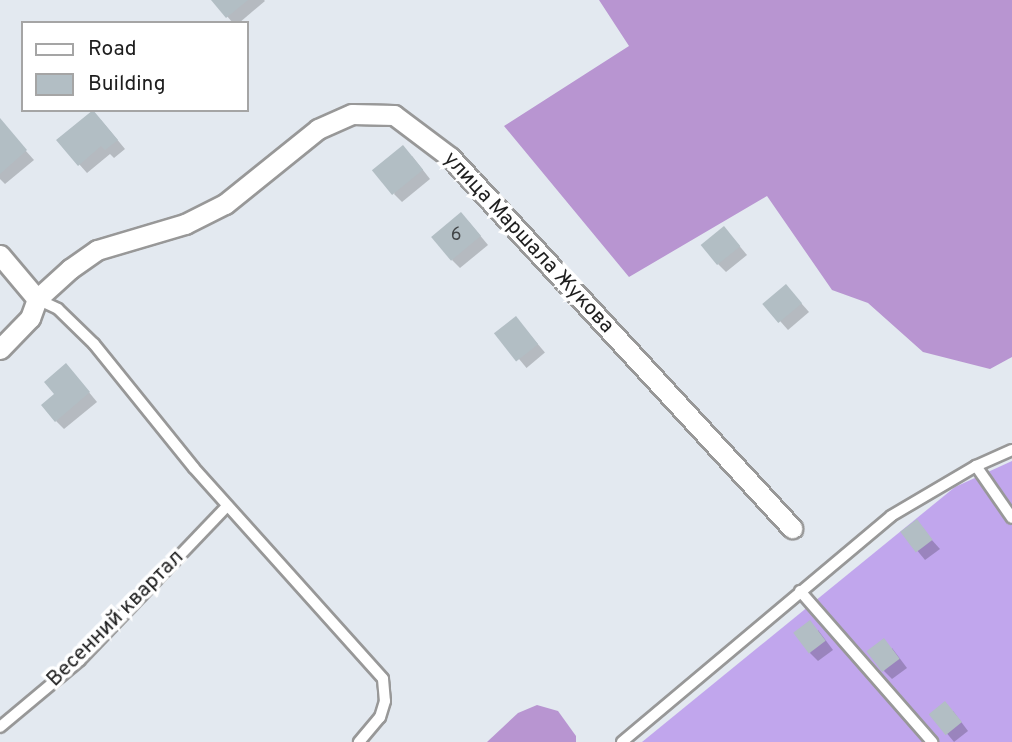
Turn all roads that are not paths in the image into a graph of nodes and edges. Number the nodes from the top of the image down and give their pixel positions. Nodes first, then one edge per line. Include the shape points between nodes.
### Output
1 (0, 255) edge
2 (37, 299) junction
3 (0, 349) edge
4 (1012, 450) edge
5 (976, 466) junction
6 (227, 506) junction
7 (1012, 518) edge
8 (792, 528) dead end
9 (800, 591) junction
10 (0, 727) edge
11 (359, 742) edge
12 (622, 742) edge
13 (932, 742) edge

1 - 2 street
2 - 3 street, улица Маршала Жукова via 30,318
2 - 6 lane via 58,309 94,344
2 - 8 street, улица Маршала Жукова via 97,250 185,224 225,204 318,129 352,114 394,115 450,157
4 - 5 lane
5 - 7 lane
5 - 9 lane via 891,516
6 - 10 lane, Весенний квартал via 80,660
6 - 11 lane via 383,679 385,701 380,717
9 - 12 lane
9 - 13 lane

